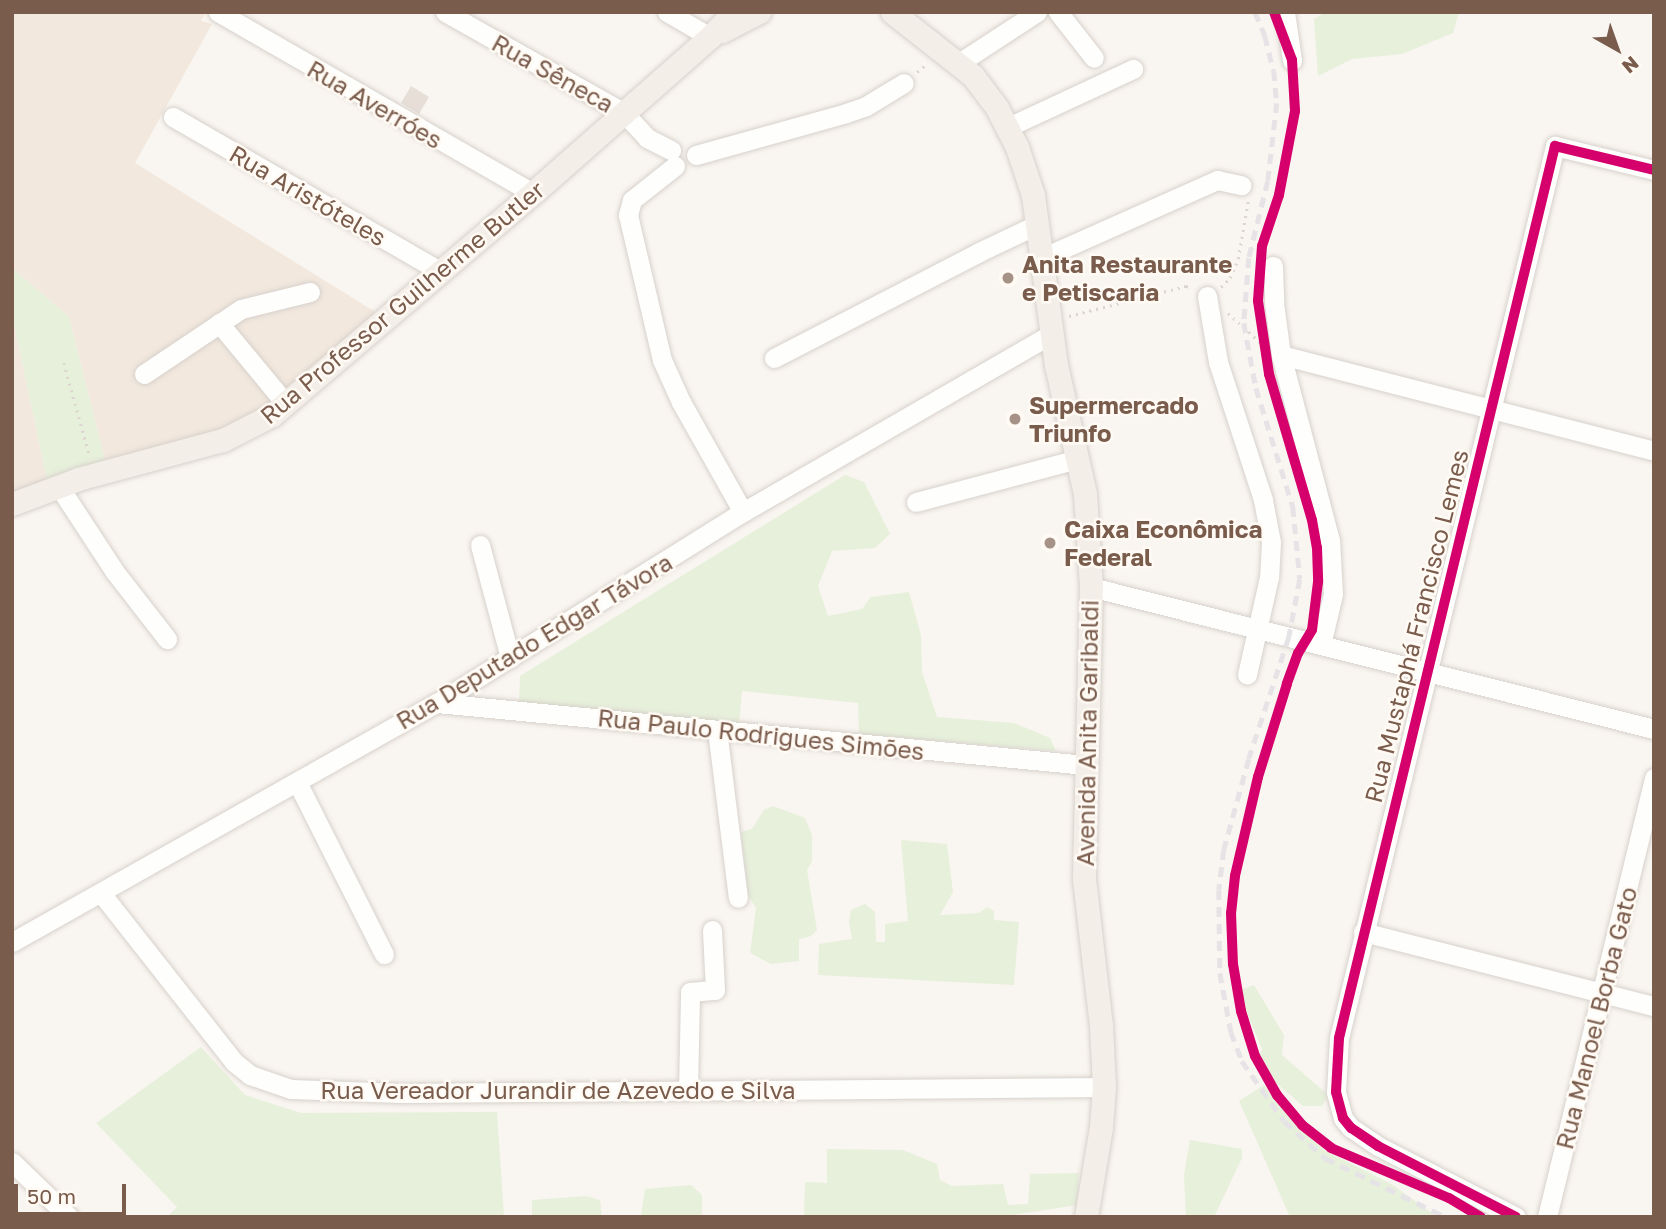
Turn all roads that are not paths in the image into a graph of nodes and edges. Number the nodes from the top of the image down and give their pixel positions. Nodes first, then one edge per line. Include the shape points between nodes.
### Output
1 (445, 12) edge
2 (667, 12) edge
3 (734, 12) edge
4 (759, 12) edge
5 (892, 12) edge
6 (1037, 12) edge
7 (1058, 12) edge
8 (1285, 12) edge
9 (218, 13) edge
10 (710, 37) junction
11 (952, 57) junction
12 (1094, 58) dead end
13 (1292, 60) dead end
14 (1133, 69) dead end
15 (904, 83) road end
16 (624, 113) junction
17 (173, 117) dead end
18 (1008, 127) junction
19 (673, 158) junction
20 (1654, 170) edge
21 (1241, 185) road end
22 (533, 193) junction
23 (1038, 225) junction
24 (1042, 258) junction
25 (1273, 266) dead end
26 (442, 272) junction
27 (310, 292) dead end
28 (1207, 296) road end
29 (219, 323) junction
30 (1050, 328) junction
31 (1270, 352) junction
32 (774, 358) dead end
33 (144, 374) dead end
34 (286, 404) junction
35 (1491, 409) junction
36 (1654, 452) edge
37 (1078, 459) junction
38 (58, 485) junction
39 (916, 502) dead end
40 (12, 504) edge
41 (743, 512) junction
42 (480, 545) dead end
43 (1091, 587) junction
44 (1257, 629) junction
45 (167, 639) dead end
46 (1321, 645) junction
47 (510, 658) junction
48 (1427, 672) junction
49 (1247, 675) dead end
50 (437, 702) junction
51 (1654, 729) edge
52 (717, 730) junction
53 (1086, 765) junction
54 (1654, 778) edge
55 (297, 782) junction
56 (101, 893) junction
57 (738, 898) dead end
58 (712, 930) dead end
59 (1363, 932) junction
60 (12, 942) edge
61 (384, 954) dead end
62 (1602, 993) junction
63 (1654, 1006) edge
64 (1104, 1087) junction
65 (688, 1091) junction
66 (12, 1162) edge
67 (69, 1217) edge
68 (1086, 1217) edge
69 (1516, 1217) edge
70 (1547, 1217) edge

1 - 16 street, Rua Sêneca
2 - 10 street
3 - 10 main road, Rua Professor Guilherme Butler
4 - 10 main road, Rua Professor Guilherme Butler
5 - 11 main road, Avenida Anita Garibaldi
6 - 11 street
7 - 12 street
8 - 13 street
9 - 22 street, Rua Averróes
10 - 16 main road, Rua Professor Guilherme Butler
11 - 18 main road, Avenida Anita Garibaldi via 983,88
14 - 18 street
15 - 19 street via 846,113 696,155 694,161
16 - 19 street, Rua Sêneca
16 - 22 main road, Rua Professor Guilherme Butler
17 - 26 street, Rua Aristóteles
18 - 23 main road, Avenida Anita Garibaldi via 1026,171
19 - 41 street via 632,200 628,215 662,360
20 - 35 street, Rua Mustaphá Francisco Lemes via 1555,146
21 - 24 street via 1217,180
22 - 26 main road, Rua Professor Guilherme Butler
23 - 24 main road, Avenida Anita Garibaldi
23 - 32 street
24 - 30 main road, Avenida Anita Garibaldi
25 - 31 street
26 - 34 main road, Rua Professor Guilherme Butler
27 - 29 street via 253,304
28 - 44 street via 1218,362 1263,500 1271,542 1269,578
29 - 33 street
29 - 34 street
30 - 37 main road, Avenida Anita Garibaldi
30 - 41 street, Rua Deputado Edgar Távora
31 - 35 street
31 - 46 street via 1330,540 1332,594
34 - 38 main road, Rua Professor Guilherme Butler via 257,425 223,440
35 - 36 street
35 - 48 street, Rua Mustaphá Francisco Lemes
37 - 39 street
37 - 43 main road, Avenida Anita Garibaldi via 1089,522
38 - 40 main road, Rua Professor Guilherme Butler
38 - 45 street via 110,565
41 - 47 street, Rua Deputado Edgar Távora
42 - 47 street
43 - 44 street
43 - 53 main road, Avenida Anita Garibaldi
44 - 46 street
44 - 49 street
46 - 48 street
47 - 50 street, Rua Deputado Edgar Távora
48 - 51 street
48 - 59 street, Rua Mustaphá Francisco Lemes
50 - 52 street, Rua Paulo Rodrigues Simões
50 - 55 street, Rua Deputado Edgar Távora
52 - 53 street, Rua Paulo Rodrigues Simões
52 - 57 street
53 - 64 main road, Avenida Anita Garibaldi via 1085,902
54 - 62 street, Rua Manoel Borba Gato
55 - 56 street, Rua Deputado Edgar Távora
55 - 61 street
56 - 60 street, Rua Deputado Edgar Távora
56 - 65 street, Rua Vereador Jurandir de Azevedo e Silva via 218,1045 250,1075 269,1083 351,1093
58 - 65 street via 715,990 690,992
59 - 62 street
59 - 69 street, Rua Mustaphá Francisco Lemes via 1339,1038 1336,1092 1343,1118 1364,1138
62 - 63 street
62 - 70 street, Rua Manoel Borba Gato
64 - 65 street, Rua Vereador Jurandir de Azevedo e Silva
64 - 68 main road, Avenida Anita Garibaldi
66 - 67 street

